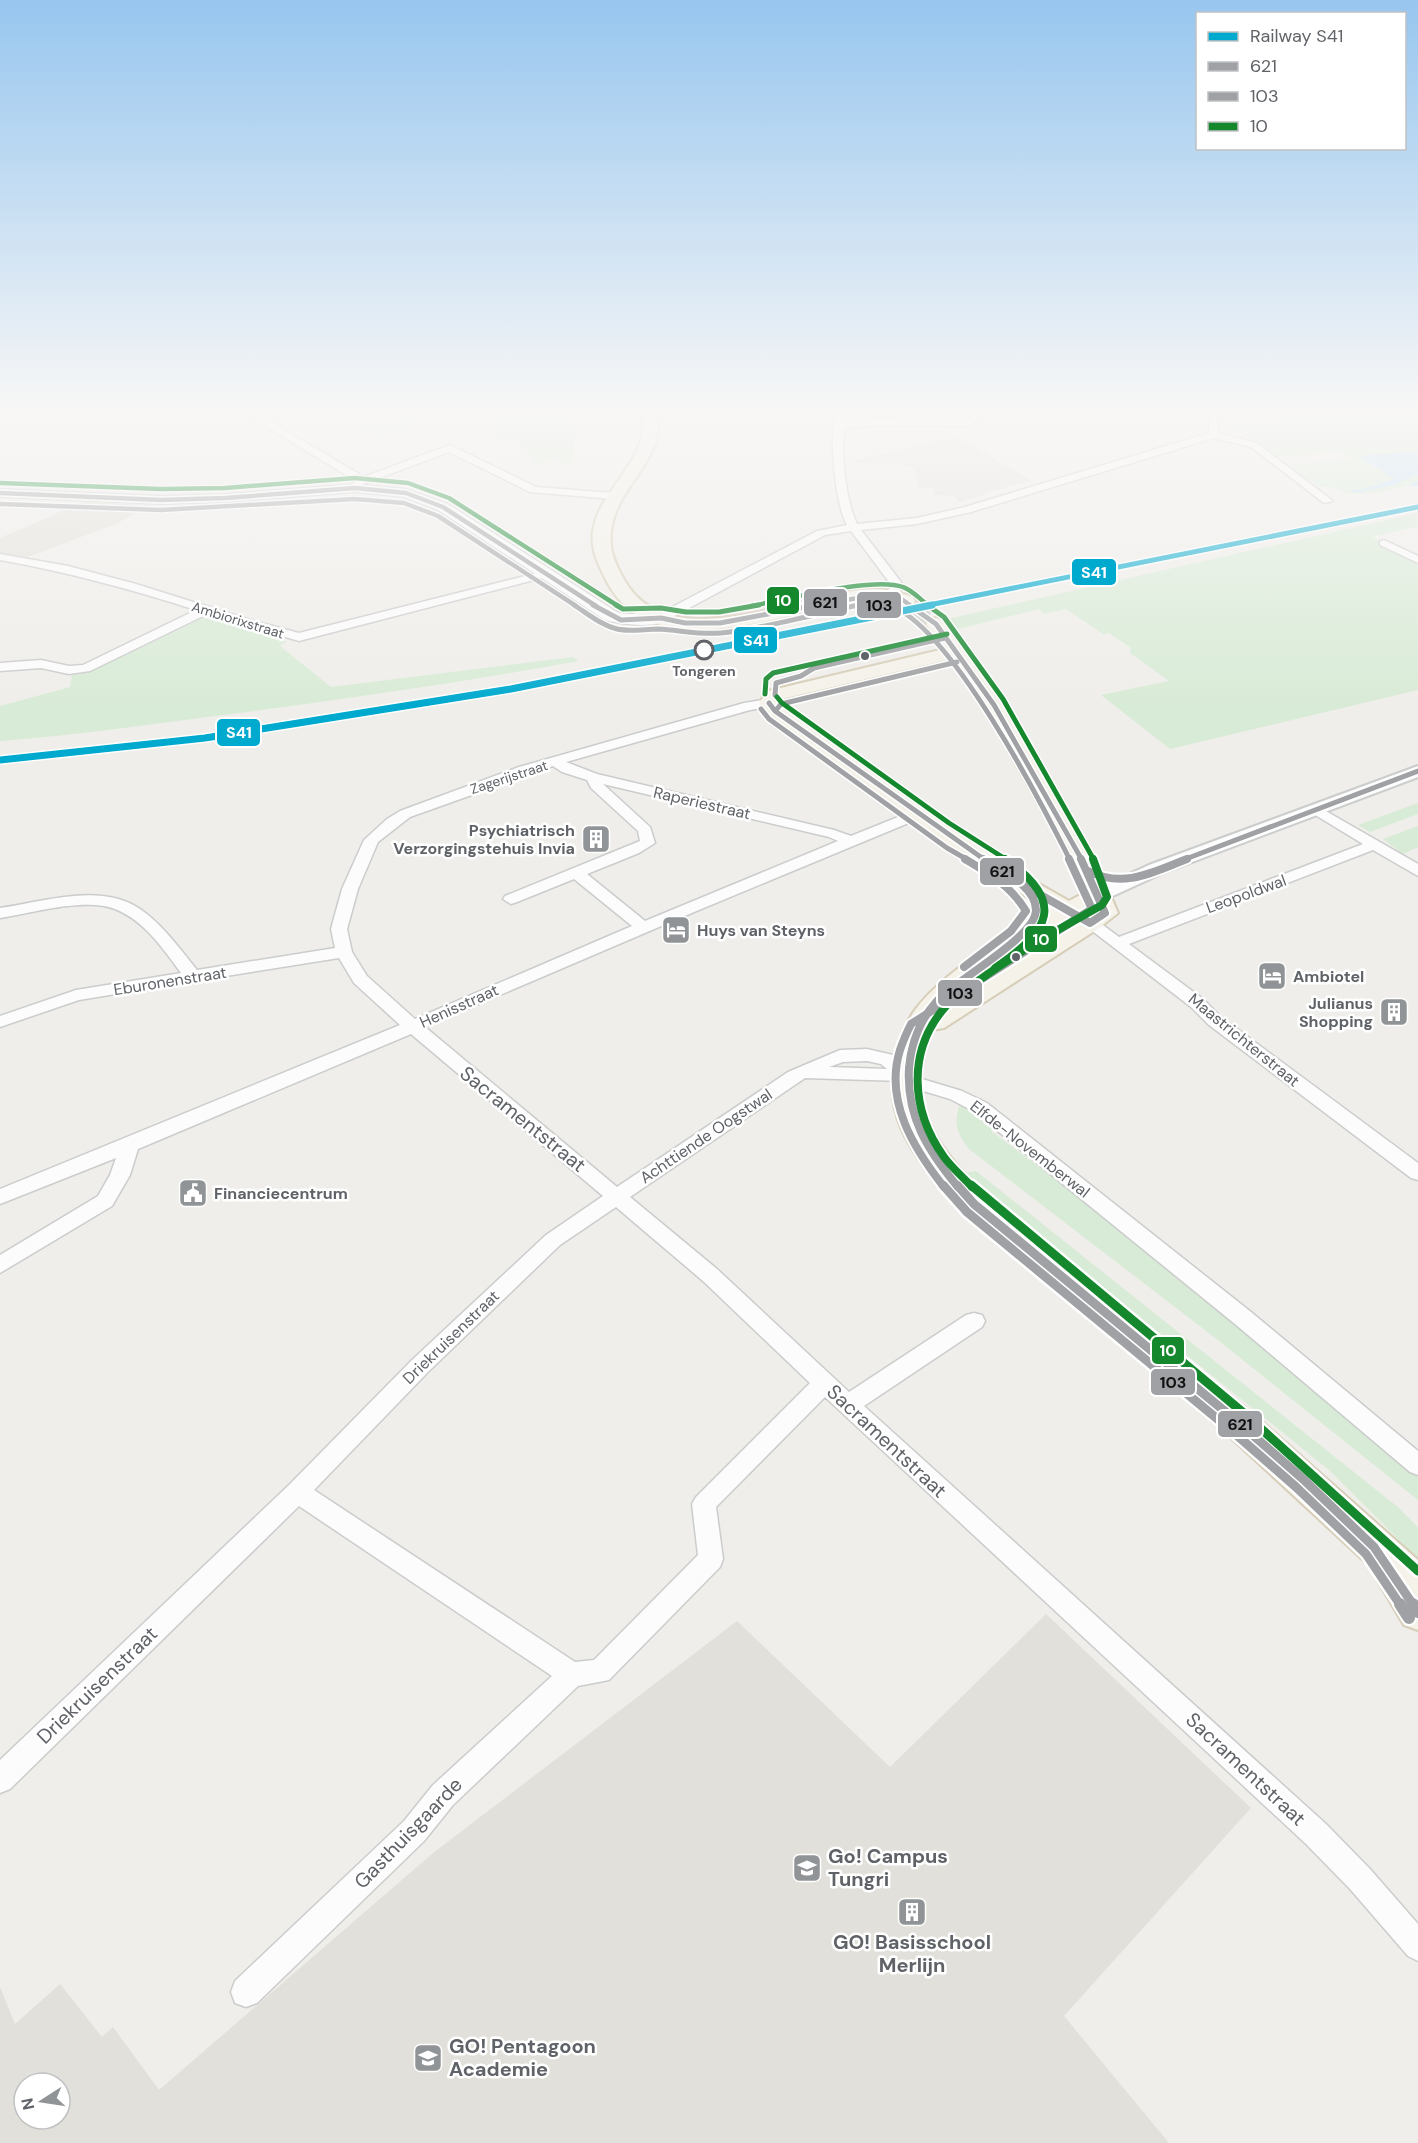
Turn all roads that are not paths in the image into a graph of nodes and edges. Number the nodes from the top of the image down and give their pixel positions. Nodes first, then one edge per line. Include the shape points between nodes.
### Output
1 (439, 507) edge
2 (608, 507) edge
3 (847, 507) edge
4 (977, 507) edge
5 (854, 527) junction
6 (1384, 543) dead end
7 (0, 557) edge
8 (1418, 560) edge
9 (545, 574) junction
10 (898, 598) joint
11 (206, 610) junction
12 (661, 618) junction
13 (936, 624) tunnel mouth
14 (955, 652) junction
15 (0, 667) edge
16 (769, 703) junction
17 (554, 761) junction
18 (1418, 771) edge
19 (593, 777) junction
20 (1317, 810) junction
21 (918, 814) junction
22 (850, 842) junction
23 (1374, 845) junction
24 (1206, 852) junction
25 (1088, 871) junction
26 (1418, 871) edge
27 (576, 873) junction
28 (1134, 879) junction
29 (1016, 880) junction
30 (510, 899) dead end
31 (1091, 910) junction
32 (0, 913) edge
33 (644, 928) junction
34 (1118, 943) junction
35 (1010, 944) junction
36 (344, 952) junction
37 (194, 978) junction
38 (0, 1022) edge
39 (412, 1027) junction
40 (919, 1030) junction
41 (906, 1075) junction
42 (129, 1147) junction
43 (1418, 1173) edge
44 (0, 1197) edge
45 (618, 1197) junction
46 (0, 1265) edge
47 (974, 1321) dead end
48 (825, 1383) junction
49 (848, 1405) junction
50 (1418, 1465) edge
51 (297, 1492) junction
52 (1374, 1547) junction
53 (1418, 1585) edge
54 (1418, 1612) edge
55 (572, 1676) junction
56 (0, 1779) edge
57 (1418, 1946) edge
58 (246, 1992) dead end

1 - 9 main road
2 - 12 main road via 601,528 603,554 628,601
3 - 5 street
4 - 5 street via 917,521
5 - 10 street via 895,582
5 - 12 street via 821,533
6 - 8 street
7 - 11 street, Ambiorixstraat via 68,569
9 - 11 street, Ambiorixstraat via 306,636 286,635
9 - 12 main road via 617,619
10 - 12 main road via 843,598 720,623
11 - 15 street via 86,668 69,670 41,664
13 - 14 main road
14 - 16 main road via 775,695
14 - 25 main road via 994,705
16 - 17 street, Zagerijstraat
16 - 21 main road
17 - 19 street, Raperiestraat
17 - 36 street, Zagerijstraat via 425,806 382,829 371,840 344,909 339,929
18 - 20 street
19 - 22 street, Raperiestraat via 834,834
19 - 27 street via 645,830 648,843
20 - 23 street
20 - 24 street
21 - 22 street, Henisstraat
21 - 29 main road
22 - 33 street, Henisstraat
23 - 26 street
23 - 34 street, Leopoldwal
24 - 28 street
24 - 31 street via 1188,865
25 - 28 street via 1102,878
25 - 31 main road
27 - 30 street
27 - 33 street
28 - 31 street
29 - 31 main road
29 - 35 main road via 1028,894 1036,913 1030,925
31 - 34 street, Maastrichterstraat
31 - 35 main road
31 - 40 main road via 1023,968
32 - 37 street via 86,902 111,902 126,907 145,920
33 - 39 street, Henisstraat
34 - 43 street, Maastrichterstraat via 1197,1003 1215,1022
35 - 40 main road via 940,998
36 - 37 street, Eburonenstraat
36 - 39 street, Sacramentstraat via 360,979
37 - 38 street, Eburonenstraat via 76,995
39 - 42 street, Henisstraat
39 - 45 street, Sacramentstraat
40 - 41 main road
41 - 45 street, Achttiende Oogstwal via 820,1071 794,1076
41 - 50 street, Elfde-Novemberwal via 916,1083 980,1107 1244,1318
41 - 52 main road via 908,1104 920,1135 937,1164 974,1204 1239,1423
42 - 44 street, Henisstraat
42 - 46 street via 120,1175 105,1201
45 - 48 street, Sacramentstraat via 710,1275
45 - 51 street, Driekruisenstraat via 553,1240 420,1366
47 - 49 street
48 - 49 street, Sacramentstraat
48 - 55 street via 704,1504 711,1559 600,1671
49 - 57 street, Sacramentstraat via 1316,1834
51 - 55 street
51 - 56 street, Driekruisenstraat
52 - 53 main road
52 - 54 main road
55 - 58 street, Gasthuisgaarde via 443,1795 414,1832

